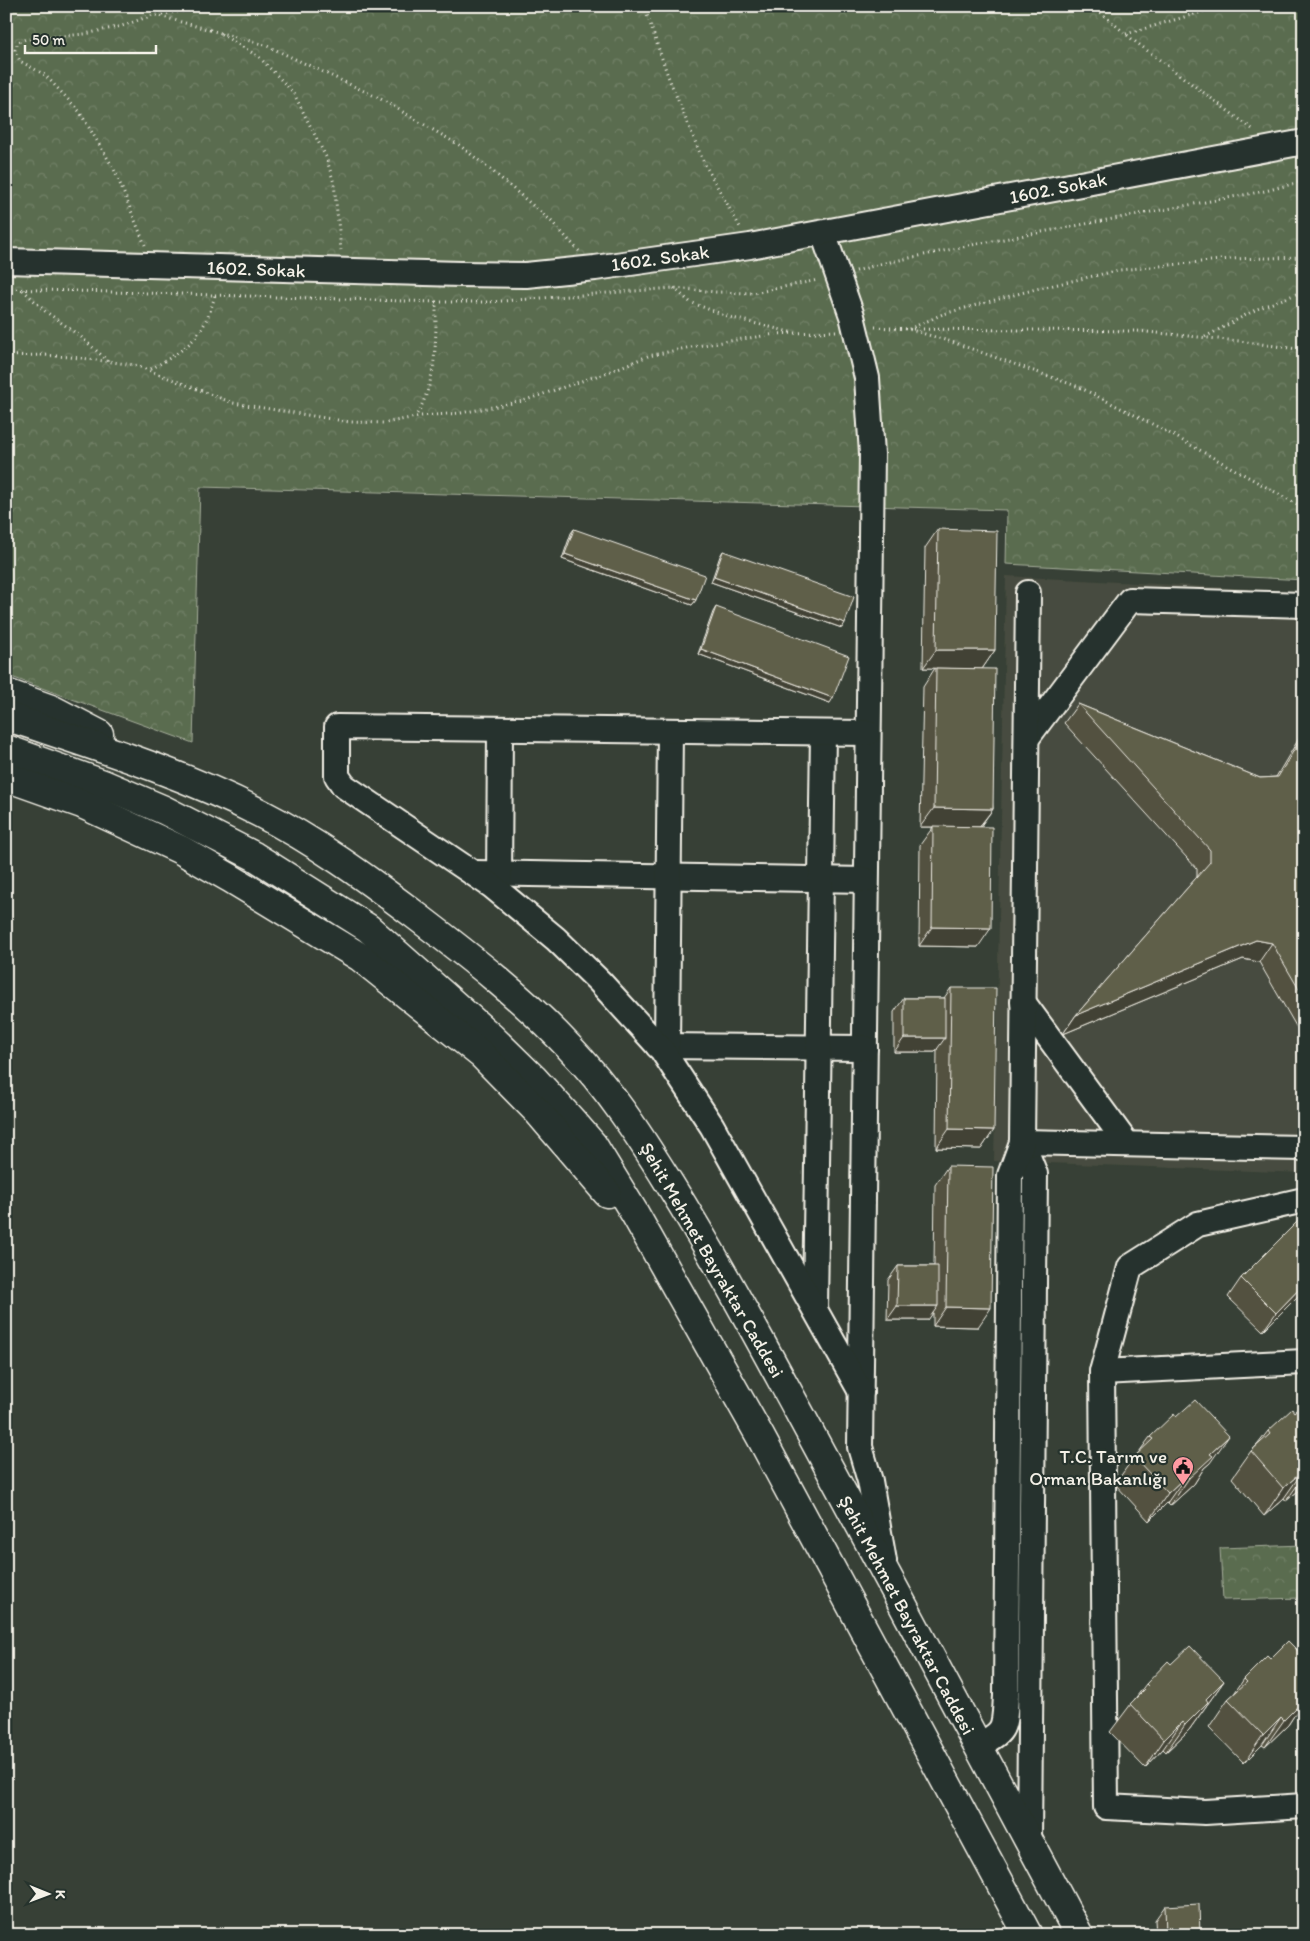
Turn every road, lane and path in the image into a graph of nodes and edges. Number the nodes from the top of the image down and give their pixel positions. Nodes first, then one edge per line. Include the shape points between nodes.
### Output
1 (178, 6) edge
2 (220, 6) edge
3 (644, 6) edge
4 (1093, 6) edge
5 (1222, 6) edge
6 (156, 15) junction
7 (210, 30) junction
8 (1126, 34) junction
9 (1304, 142) edge
10 (1276, 146) junction
11 (1304, 181) edge
12 (823, 233) junction
13 (750, 246) junction
14 (1304, 257) edge
15 (6, 261) edge
16 (150, 265) junction
17 (594, 268) junction
18 (340, 271) junction
19 (838, 276) junction
20 (674, 288) junction
21 (6, 289) edge
22 (23, 289) junction
23 (1304, 291) edge
24 (215, 295) junction
25 (436, 302) junction
26 (854, 327) junction
27 (908, 329) junction
28 (795, 333) junction
29 (1204, 338) junction
30 (1304, 350) edge
31 (6, 356) edge
32 (108, 362) junction
33 (149, 370) junction
34 (414, 418) junction
35 (1304, 508) edge
36 (1028, 592) dead end
37 (1304, 605) edge
38 (6, 692) edge
39 (6, 716) edge
40 (500, 729) junction
41 (670, 731) junction
42 (823, 733) junction
43 (868, 733) junction
44 (1027, 738) junction
45 (6, 749) edge
46 (160, 770) junction
47 (6, 777) edge
48 (669, 876) junction
49 (821, 880) junction
50 (866, 880) junction
51 (499, 882) junction
52 (1023, 1002) junction
53 (663, 1046) junction
54 (820, 1047) junction
55 (865, 1048) junction
56 (1022, 1142) junction
57 (1126, 1144) junction
58 (1304, 1148) edge
59 (1304, 1200) edge
60 (635, 1214) junction
61 (815, 1310) junction
62 (1304, 1362) edge
63 (1102, 1372) junction
64 (861, 1392) junction
65 (887, 1577) junction
66 (976, 1745) junction
67 (1304, 1806) edge
68 (1029, 1840) junction
69 (1028, 1935) edge
70 (1079, 1935) edge

1 - 6 path
2 - 6 path
3 - 13 path via 668,76 704,163
4 - 8 path
5 - 8 path
6 - 7 path
6 - 16 path via 86,34 26,39 18,42 15,50 20,61 45,75 79,112 98,141 130,206
7 - 17 path via 265,45 346,82 380,98 459,145 550,220
7 - 18 path via 259,57 293,92 299,103 326,157 334,183 341,246
8 - 10 path
9 - 10 street, 1602. Sokak
10 - 12 street, 1602. Sokak
11 - 19 path via 982,243
12 - 13 street, 1602. Sokak
12 - 19 street
13 - 17 street, 1602. Sokak
14 - 27 path via 1230,259 1120,270 943,314
15 - 16 street, 1602. Sokak
16 - 18 street, 1602. Sokak
17 - 18 street, 1602. Sokak via 526,275
19 - 20 path via 754,293
19 - 26 street
20 - 25 path via 489,302
20 - 28 path via 690,302 708,309
21 - 22 path
22 - 24 path
22 - 32 path
23 - 29 path via 1257,309
24 - 25 path
24 - 33 path via 210,316 192,343
25 - 34 path via 432,373 423,404
26 - 27 path
26 - 28 path
26 - 43 street via 867,378 872,454
27 - 29 path via 1137,331
27 - 35 path via 1079,387
28 - 34 path via 733,339 648,356 523,401
29 - 30 path
31 - 32 path via 53,356
32 - 33 path
33 - 34 path via 233,403 350,422 385,423
36 - 44 street
37 - 44 street via 1130,600
38 - 46 main road via 82,724
39 - 46 main road, Şehit Mehmet Bayraktar Caddesi
40 - 41 street
40 - 51 street
40 - 51 street via 337,727 337,776 344,786 474,873
41 - 42 street
41 - 48 street
42 - 43 street
42 - 49 street
43 - 50 street
44 - 52 street
45 - 60 main road via 164,810 254,856 368,928 533,1078 593,1145
46 - 65 main road, Şehit Mehmet Bayraktar Caddesi via 280,824 387,894 497,980 551,1028 590,1069 641,1138 716,1260
47 - 60 main road via 82,804 181,850 360,957 482,1055 538,1112 603,1189
48 - 49 street
48 - 51 street
48 - 53 street
49 - 50 street
49 - 54 street
50 - 55 street
51 - 53 street
52 - 56 street
52 - 57 street
53 - 54 street
53 - 61 street via 712,1126
54 - 55 street
54 - 61 street
55 - 64 street
56 - 57 street
56 - 66 street via 1010,1176 1006,1704 1001,1731 994,1738
56 - 68 street via 1035,1174
57 - 58 street
59 - 63 street via 1198,1224 1130,1267
60 - 69 main road via 760,1436
61 - 64 street
62 - 63 street
63 - 67 street via 1106,1807 1205,1812
64 - 65 street via 860,1447 870,1481
65 - 66 main road, Şehit Mehmet Bayraktar Caddesi
66 - 68 main road, Şehit Mehmet Bayraktar Caddesi
68 - 70 main road, Şehit Mehmet Bayraktar Caddesi

